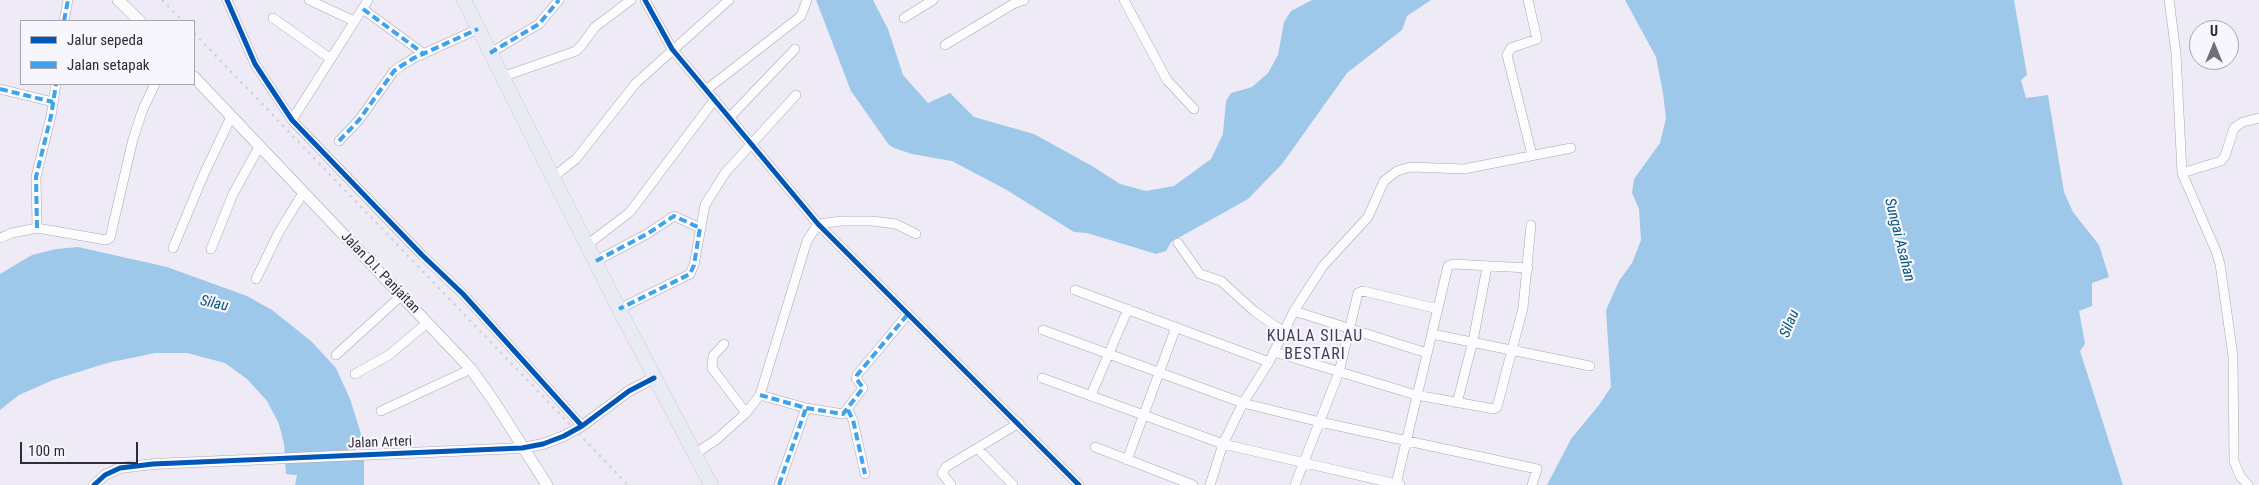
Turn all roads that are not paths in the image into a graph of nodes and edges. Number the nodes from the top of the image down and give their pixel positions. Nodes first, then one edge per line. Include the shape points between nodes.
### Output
1 (68, 0) edge
2 (118, 0) edge
3 (227, 0) edge
4 (309, 0) edge
5 (368, 0) edge
6 (464, 0) edge
7 (559, 0) edge
8 (631, 0) edge
9 (645, 0) edge
10 (729, 0) edge
11 (807, 0) edge
12 (933, 0) edge
13 (1024, 0) edge
14 (1124, 0) edge
15 (1528, 0) edge
16 (2169, 0) edge
17 (918, 4) edge
18 (363, 9) junction
19 (273, 18) dead end
20 (904, 18) dead end
21 (64, 20) edge
22 (139, 20) edge
23 (354, 21) junction
24 (478, 29) junction
25 (945, 45) dead end
26 (672, 49) junction
27 (795, 50) dead end
28 (490, 53) junction
29 (424, 54) junction
30 (331, 59) junction
31 (502, 77) junction
32 (195, 79) edge
33 (56, 85) edge
34 (155, 85) edge
35 (0, 89) edge
36 (706, 90) junction
37 (796, 95) dead end
38 (715, 99) junction
39 (53, 102) junction
40 (1194, 109) dead end
41 (231, 117) junction
42 (730, 117) junction
43 (2259, 118) edge
44 (292, 120) junction
45 (339, 141) dead end
46 (751, 143) junction
47 (259, 147) junction
48 (1571, 148) dead end
49 (1532, 155) junction
50 (2182, 173) junction
51 (552, 178) junction
52 (303, 193) junction
53 (818, 224) junction
54 (1531, 225) dead end
55 (37, 228) junction
56 (700, 228) junction
57 (916, 234) dead end
58 (0, 238) edge
59 (1178, 243) dead end
60 (587, 245) junction
61 (173, 248) dead end
62 (211, 249) dead end
63 (596, 261) junction
64 (1487, 267) junction
65 (1528, 268) junction
66 (256, 279) dead end
67 (1075, 290) dead end
68 (402, 295) junction
69 (619, 309) junction
70 (1128, 309) junction
71 (1438, 309) junction
72 (1294, 311) junction
73 (908, 314) junction
74 (427, 324) junction
75 (1176, 327) junction
76 (1348, 329) junction
77 (1043, 330) dead end
78 (1284, 332) junction
79 (1432, 334) junction
80 (1473, 341) junction
81 (724, 344) dead end
82 (1513, 349) junction
83 (1274, 352) junction
84 (1427, 353) junction
85 (1109, 354) junction
86 (336, 355) dead end
87 (1269, 362) junction
88 (1590, 366) dead end
89 (471, 369) junction
90 (1159, 372) junction
91 (1338, 372) junction
92 (355, 374) dead end
93 (654, 378) junction
94 (1042, 378) dead end
95 (760, 395) junction
96 (1091, 395) junction
97 (1416, 395) junction
98 (1243, 403) junction
99 (1457, 403) junction
100 (806, 408) junction
101 (848, 410) junction
102 (381, 411) dead end
103 (746, 413) junction
104 (1143, 416) junction
105 (1320, 422) junction
106 (1019, 423) junction
107 (582, 426) junction
108 (1405, 440) junction
109 (1222, 444) junction
110 (1095, 447) dead end
111 (522, 448) junction
112 (978, 449) junction
113 (695, 454) junction
114 (1127, 460) junction
115 (1304, 464) junction
116 (865, 474) dead end
117 (94, 485) edge
118 (547, 485) edge
119 (710, 485) edge
120 (779, 485) edge
121 (950, 485) edge
122 (1013, 485) edge
123 (1080, 485) edge
124 (1193, 485) edge
125 (1210, 485) edge
126 (1295, 485) edge
127 (1398, 485) edge
128 (1532, 485) edge
129 (2248, 485) edge

1 - 21 street
2 - 22 main road
3 - 44 street via 255,64
4 - 23 street
5 - 18 street
6 - 24 highway
7 - 28 street via 539,24
8 - 31 street via 595,27 576,51
9 - 26 street
10 - 26 street
11 - 36 street via 801,16
12 - 17 street
13 - 25 street
14 - 40 street via 1167,80
15 - 49 street via 1536,39 1511,48 1507,55
16 - 50 street via 2176,45
17 - 20 street
18 - 23 street
18 - 29 street
19 - 30 street
23 - 30 street
24 - 28 highway
24 - 29 street
26 - 36 street
26 - 51 street via 636,83 576,159
27 - 42 street
28 - 31 highway
29 - 45 street via 394,71 360,120
30 - 44 street
31 - 51 highway
32 - 41 main road, Jalan D.I. Panjaitan
33 - 39 street
34 - 55 street via 133,139 112,236 106,240
35 - 39 street
36 - 38 street
37 - 46 street
38 - 42 street
38 - 60 street via 630,212
39 - 55 street via 36,177
41 - 47 main road, Jalan D.I. Panjaitan
41 - 61 street
42 - 46 street
43 - 50 street via 2234,128 2221,161
44 - 107 street via 422,256 463,294
46 - 53 street
46 - 56 street via 725,173 705,206
47 - 52 main road, Jalan D.I. Panjaitan
47 - 62 street via 233,194
48 - 49 street
49 - 72 street via 1464,169 1410,167 1390,175 1378,190 1368,218 1322,266
50 - 129 street via 2220,264 2233,356 2234,461
51 - 60 highway
52 - 66 street via 284,222
52 - 68 main road, Jalan D.I. Panjaitan
53 - 57 street via 872,221 896,224
53 - 73 street
53 - 95 street via 807,241
54 - 65 street
55 - 58 street
56 - 63 street via 674,216
56 - 69 street via 690,274
59 - 78 street via 1200,274 1222,281 1254,312
60 - 63 highway
63 - 69 highway
64 - 65 street
64 - 71 street via 1450,264 1446,268
64 - 80 street
65 - 82 street
67 - 70 street
68 - 74 main road, Jalan D.I. Panjaitan
68 - 86 street
69 - 93 highway
70 - 75 street
70 - 85 street
71 - 76 street via 1361,291
71 - 79 street
72 - 76 street
72 - 78 street
73 - 101 street via 856,378 864,388
73 - 106 street
74 - 89 main road, Jalan D.I. Panjaitan
74 - 92 street via 384,358
75 - 87 street
75 - 90 street
76 - 84 street
76 - 91 street
77 - 85 street
78 - 83 street
79 - 80 street
79 - 84 street
80 - 82 street
80 - 99 street
81 - 103 street via 713,356 712,368
82 - 88 street
82 - 99 street via 1497,407
83 - 87 street
83 - 91 street
84 - 97 street
85 - 90 street
85 - 96 street
87 - 98 street
89 - 102 street
89 - 111 main road, Jalan D.I. Panjaitan
90 - 98 street
90 - 104 street
91 - 97 street
91 - 105 street
93 - 107 street, Jalan Arteri via 629,391
93 - 113 highway
94 - 96 street
95 - 100 street
95 - 103 street
96 - 104 street
97 - 99 street
97 - 108 street
98 - 105 street
98 - 109 street
100 - 101 street via 843,414
100 - 120 street
101 - 116 street
103 - 113 street
104 - 109 street
104 - 114 street
105 - 108 street
105 - 115 street
106 - 112 street
106 - 123 street
107 - 111 street, Jalan Arteri via 564,436
108 - 127 street
108 - 128 street via 1537,469
109 - 115 street
109 - 125 street
110 - 114 street
111 - 117 street, Jalan Arteri via 120,468
111 - 118 main road, Jalan D.I. Panjaitan
112 - 121 street via 946,467 942,473
112 - 122 street
113 - 119 highway
114 - 124 street
115 - 126 street
115 - 127 street

